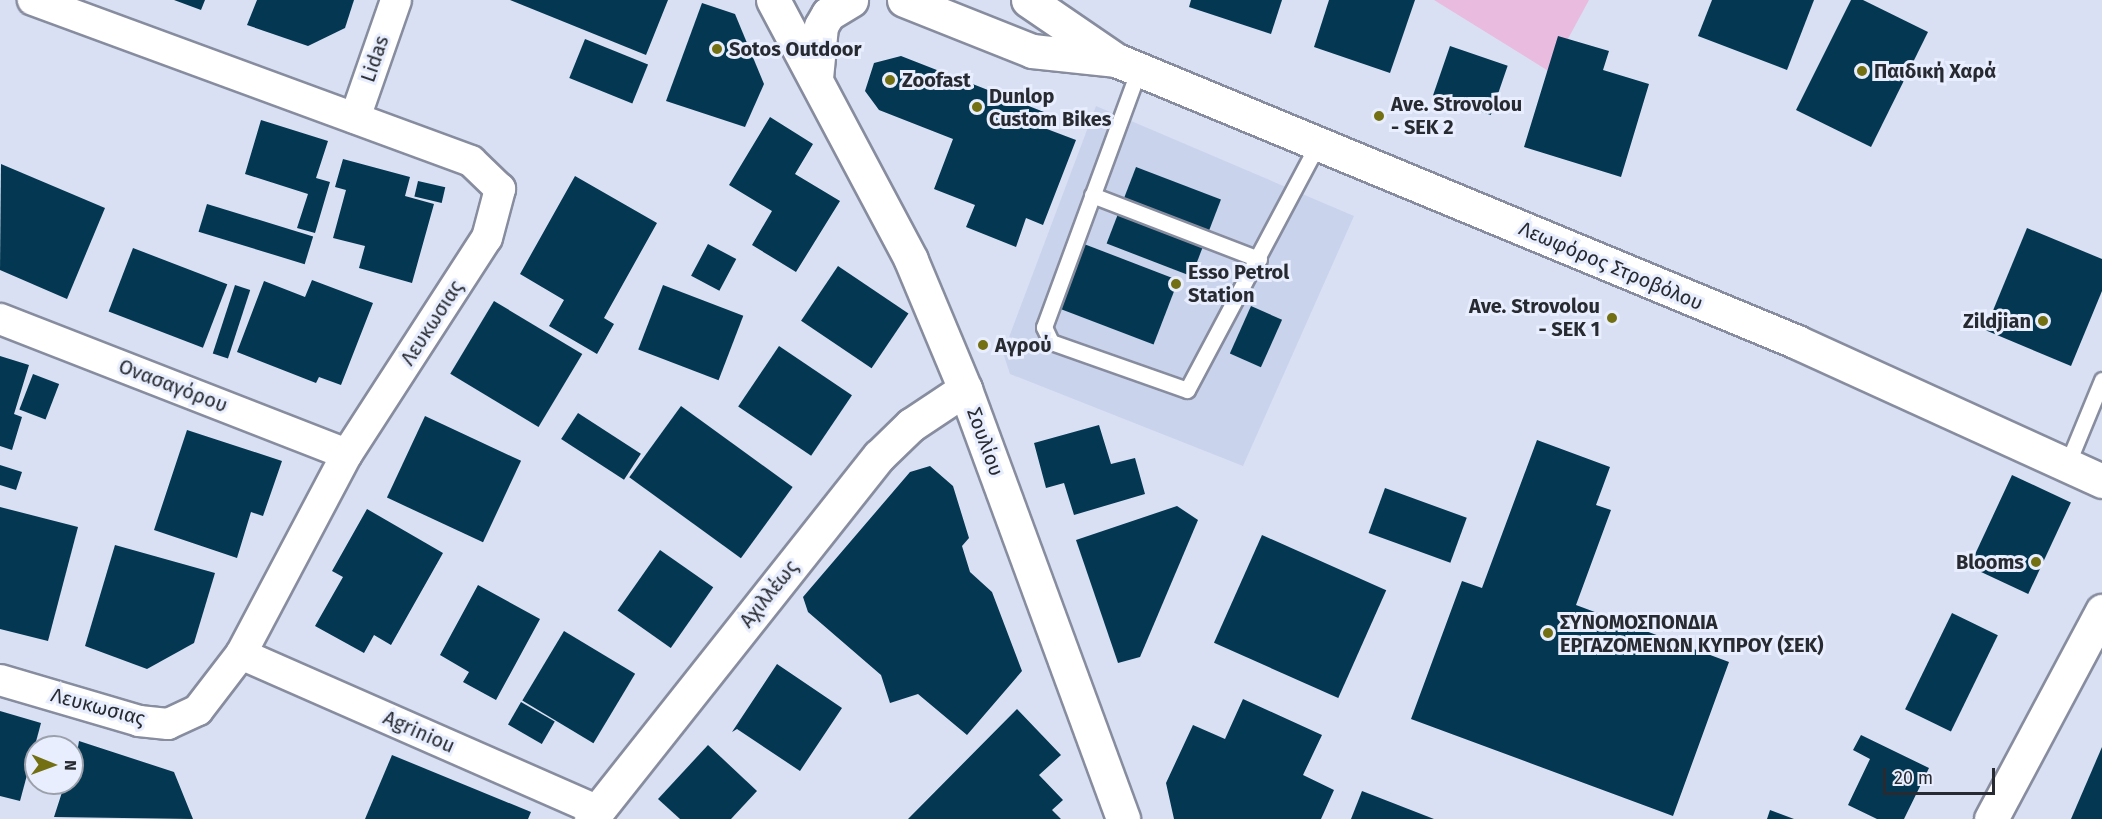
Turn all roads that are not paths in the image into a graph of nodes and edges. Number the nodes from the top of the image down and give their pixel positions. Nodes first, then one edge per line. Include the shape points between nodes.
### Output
1 (33, 0) edge
2 (396, 0) edge
3 (773, 0) edge
4 (851, 0) edge
5 (904, 0) edge
6 (1028, 0) edge
7 (1128, 65) junction
8 (816, 78) junction
9 (355, 118) junction
10 (1318, 144) junction
11 (1092, 195) junction
12 (1259, 260) junction
13 (0, 319) edge
14 (2102, 381) edge
15 (965, 389) junction
16 (347, 454) junction
17 (2067, 465) junction
18 (2102, 481) edge
19 (2102, 611) edge
20 (242, 654) junction
21 (0, 680) edge
22 (594, 815) edge
23 (1123, 819) edge
24 (1991, 819) edge

1 - 9 street, Λευκωσιας
2 - 9 street, Lidas
3 - 8 main road, Σουλίου
4 - 8 main road via 828,14 821,26
5 - 7 main road, Λεωφόρος Στροβόλου via 1032,51
6 - 7 main road, Λεωφόρος Στροβόλου
7 - 10 main road, Λεωφόρος Στροβόλου
7 - 11 lane
8 - 15 main road, Σουλίου via 911,260
9 - 16 street, Λευκωσιας via 471,161 500,189 487,238
10 - 12 lane
10 - 17 main road, Λεωφόρος Στροβόλου via 1797,342
11 - 12 lane
11 - 12 lane via 1044,327 1051,342 1187,390
13 - 16 street, Ονασαγόρου
14 - 17 lane
15 - 22 main road, Αχιλλέως via 911,425 879,456
15 - 23 main road, Σουλίου
16 - 20 street, Λευκωσιας
17 - 18 main road, Λεωφόρος Στροβόλου
19 - 24 main road
20 - 21 street, Λευκωσιας via 198,710 168,724 139,721
20 - 22 street, Agriniou

